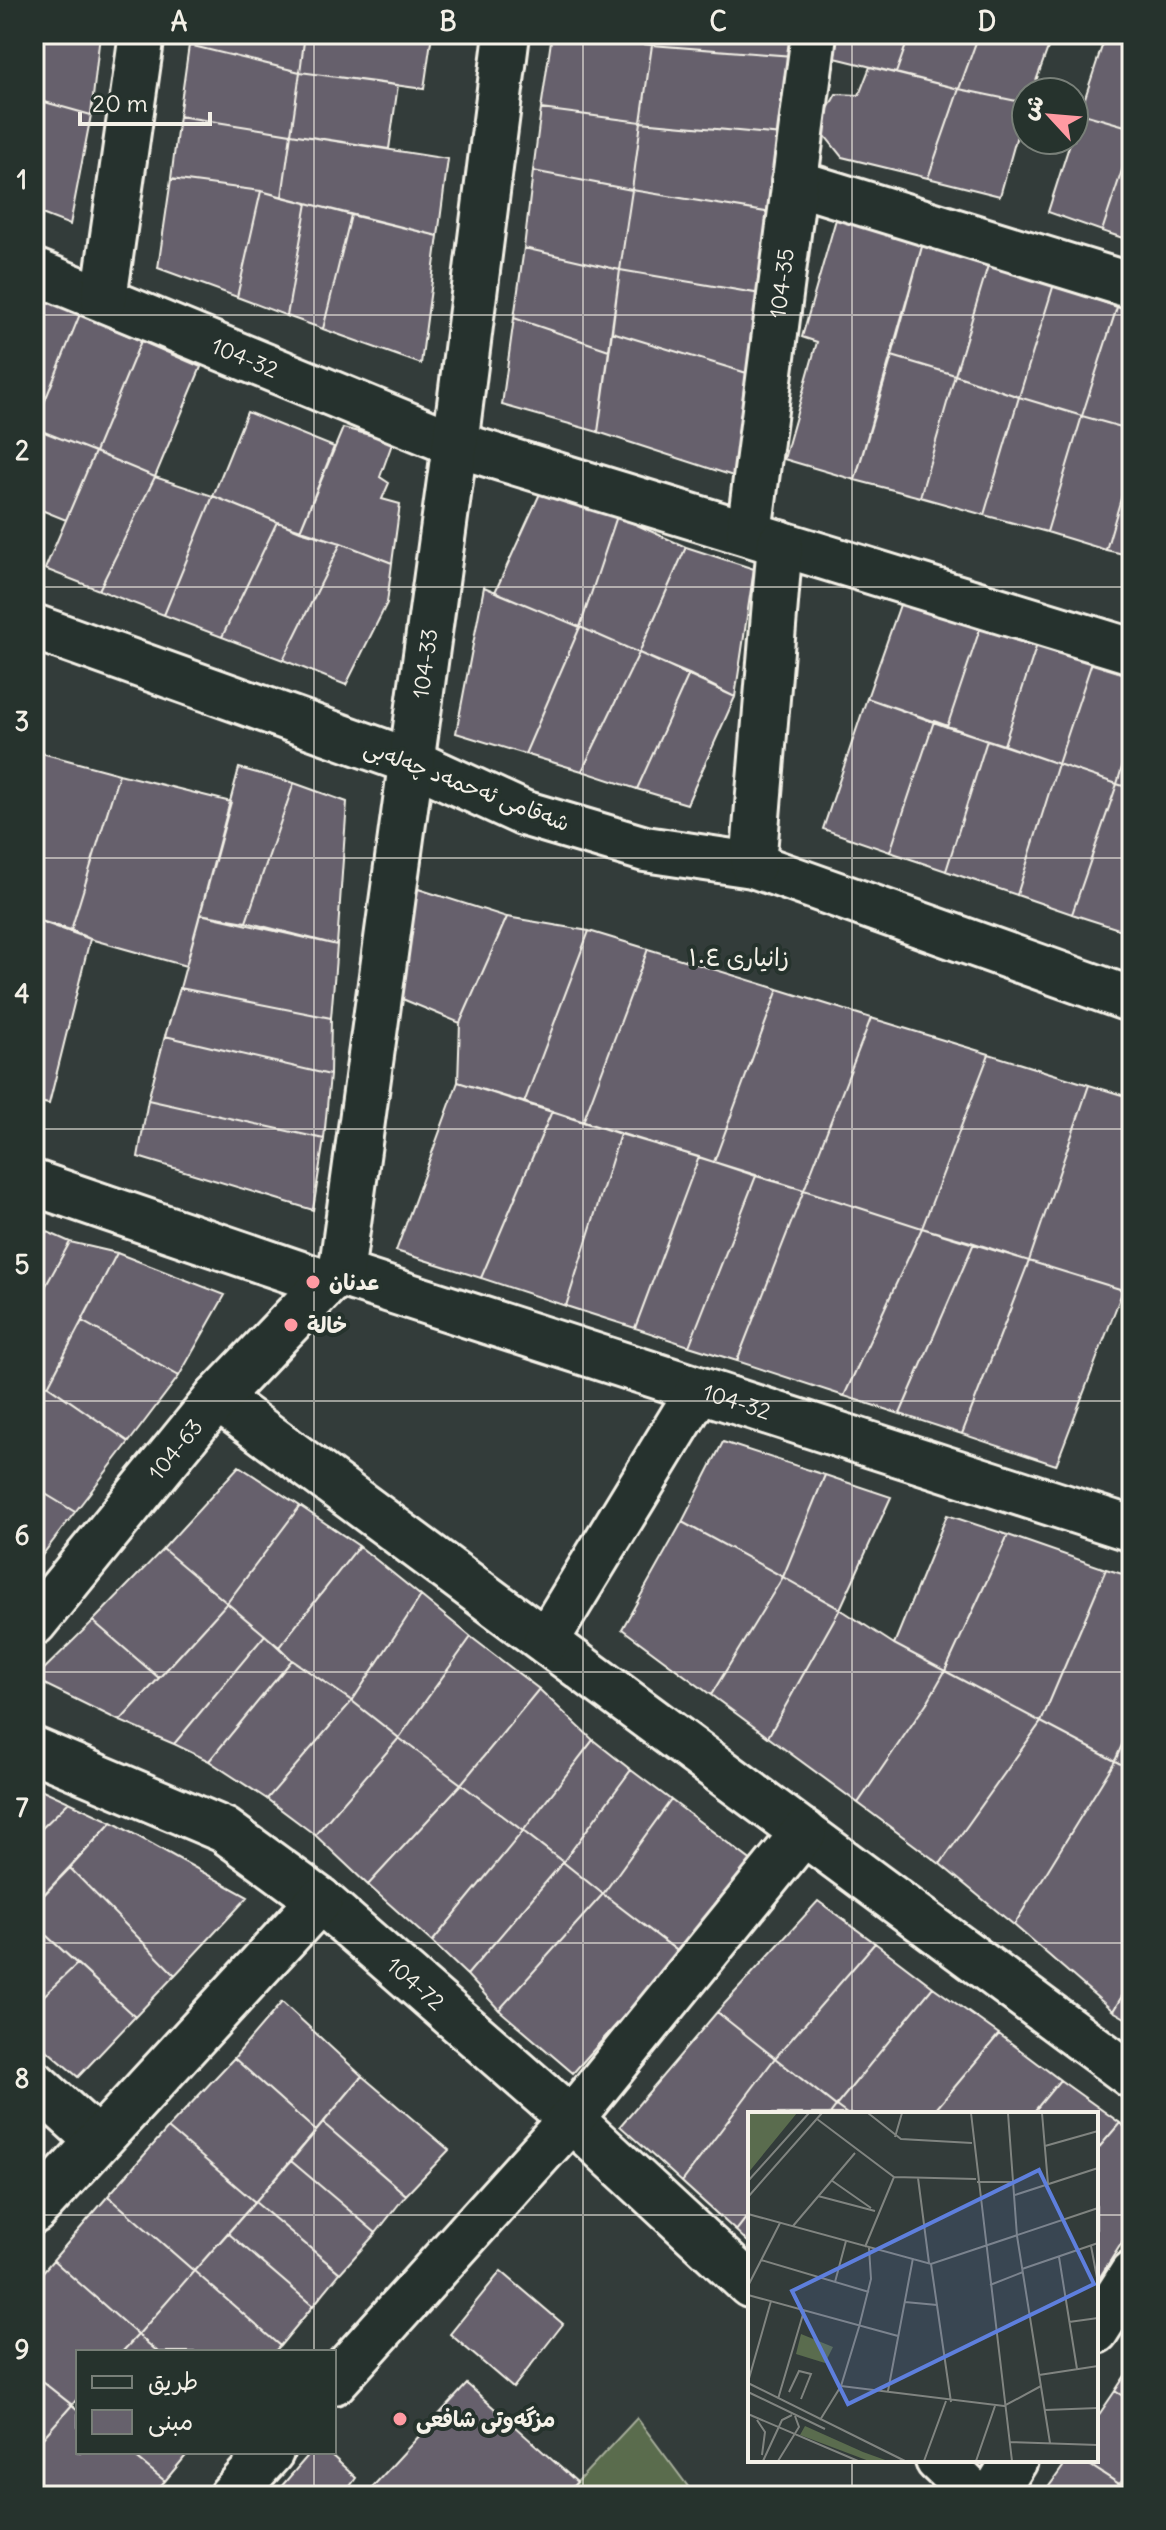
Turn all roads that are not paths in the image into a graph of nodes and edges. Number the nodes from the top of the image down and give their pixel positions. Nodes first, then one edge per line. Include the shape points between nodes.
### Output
1 (142, 34) edge
2 (507, 34) edge
3 (814, 34) edge
4 (794, 182) junction
5 (34, 271) edge
6 (1132, 286) edge
7 (104, 299) junction
8 (455, 444) junction
9 (765, 538) junction
10 (34, 627) edge
11 (1132, 651) edge
12 (412, 762) junction
13 (753, 865) junction
14 (1132, 1000) edge
15 (34, 1183) edge
16 (334, 1278) junction
17 (699, 1390) junction
18 (217, 1398) junction
19 (1132, 1529) edge
20 (34, 1623) edge
21 (546, 1641) junction
22 (34, 1750) edge
23 (804, 1832) junction
24 (320, 1900) junction
25 (1132, 2076) edge
26 (34, 2083) edge
27 (571, 2119) junction
28 (98, 2141) junction
29 (34, 2211) edge
30 (1132, 2274) edge
31 (748, 2283) edge
32 (1098, 2328) edge
33 (336, 2380) edge
34 (269, 2454) edge
35 (940, 2462) edge
36 (1014, 2462) edge
37 (231, 2496) edge
38 (976, 2496) edge
39 (993, 2496) edge

1 - 7 street
2 - 8 street, 104-33
3 - 4 street, 104-35
4 - 6 street
4 - 9 street, 104-35
5 - 7 street, 104-32
7 - 8 street, 104-32
8 - 9 street, 104-32
8 - 12 street, 104-33
9 - 11 street, 104-32
9 - 13 street, 104-35
10 - 12 street, شەقامی ئەحمەد چەلەبی
12 - 13 street, شەقامی ئەحمەد چەلەبی via 523,813 645,849
12 - 16 street, 104-33
13 - 14 street, شەقامی ئەحمەد چەلەبی
15 - 16 street, 104-32
16 - 17 street, 104-32
16 - 18 street, 104-63
17 - 19 street, 104-32
17 - 21 street
18 - 20 street, 104-63
18 - 21 street
21 - 23 street
22 - 24 street, 104-72 via 224,1830
23 - 25 street
23 - 27 street
24 - 27 street, 104-72
24 - 28 street
26 - 28 street
27 - 31 street, 104-72
27 - 33 street
28 - 29 street
30 - 32 street
34 - 37 street
35 - 38 street
36 - 39 street

